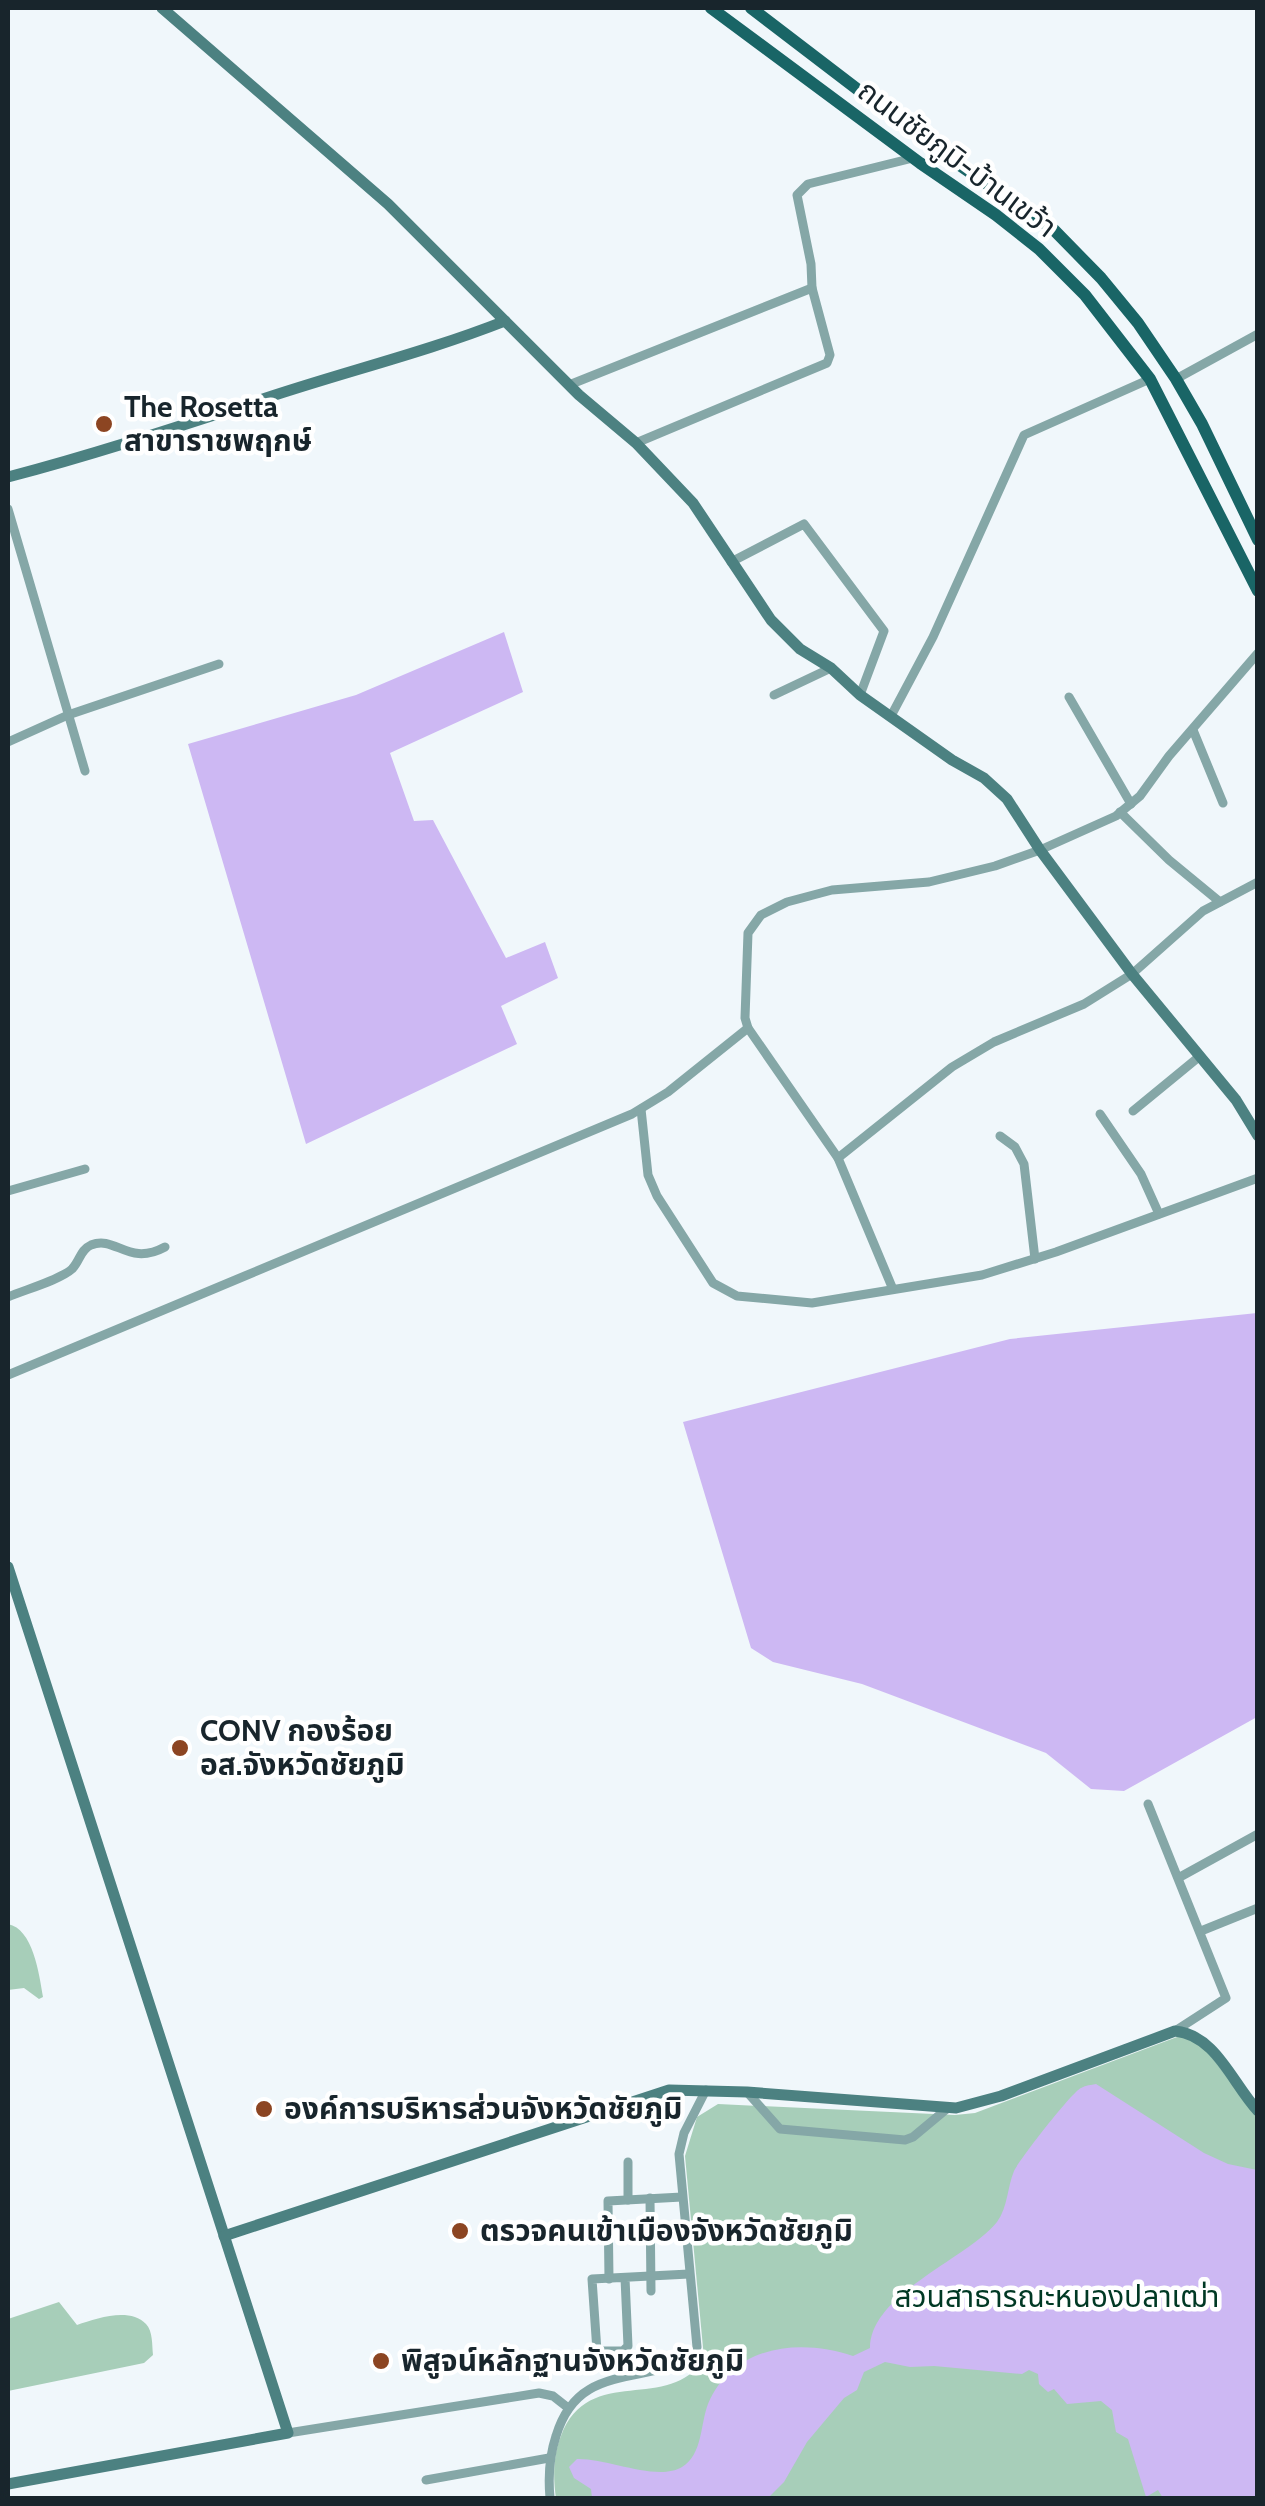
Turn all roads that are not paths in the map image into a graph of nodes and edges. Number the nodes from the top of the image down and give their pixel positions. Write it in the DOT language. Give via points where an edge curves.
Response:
graph roads {
  1 [pos="162,8"];
  2 [pos="710,8"];
  3 [pos="751,8"];
  4 [pos="913,158"];
  5 [pos="812,288"];
  6 [pos="505,321"];
  7 [pos="1258,334"];
  8 [pos="1150,379"];
  9 [pos="1176,380"];
  10 [pos="569,385"];
  11 [pos="636,443"];
  12 [pos="8,477"];
  13 [pos="8,509"];
  14 [pos="1258,540"];
  15 [pos="730,562"];
  16 [pos="1258,590"];
  17 [pos="1258,654"];
  18 [pos="219,664"];
  19 [pos="831,668"];
  20 [pos="860,695"];
  21 [pos="774,696"];
  22 [pos="1069,697"];
  23 [pos="68,715"];
  24 [pos="891,716"];
  25 [pos="1194,730"];
  26 [pos="8,742"];
  27 [pos="84,771"];
  28 [pos="1223,803"];
  29 [pos="1130,804"];
  30 [pos="1120,812"];
  31 [pos="1040,850"];
  32 [pos="1258,882"];
  33 [pos="1220,902"];
  34 [pos="1132,974"];
  35 [pos="748,1028"];
  36 [pos="1200,1056"];
  37 [pos="641,1109"];
  38 [pos="1134,1111"];
  39 [pos="1100,1114"];
  40 [pos="1000,1136"];
  41 [pos="1258,1136"];
  42 [pos="838,1158"];
  43 [pos="85,1169"];
  44 [pos="1258,1178"];
  45 [pos="8,1191"];
  46 [pos="1159,1214"];
  47 [pos="165,1247"];
  48 [pos="1035,1259"];
  49 [pos="892,1287"];
  50 [pos="8,1297"];
  51 [pos="8,1375"];
  52 [pos="8,1566"];
  53 [pos="1148,1804"];
  54 [pos="1258,1834"];
  55 [pos="1180,1877"];
  56 [pos="1258,1908"];
  57 [pos="1200,1930"];
  58 [pos="1174,2031"];
  59 [pos="706,2090"];
  60 [pos="747,2092"];
  61 [pos="948,2107"];
  62 [pos="1258,2111"];
  63 [pos="628,2162"];
  64 [pos="682,2197"];
  65 [pos="650,2198"];
  66 [pos="628,2200"];
  67 [pos="224,2236"];
  68 [pos="689,2274"];
  69 [pos="651,2276"];
  70 [pos="624,2278"];
  71 [pos="609,2279"];
  72 [pos="651,2291"];
  73 [pos="567,2407"];
  74 [pos="288,2433"];
  75 [pos="549,2458"];
  76 [pos="426,2480"];
  77 [pos="8,2484"];
  78 [pos="550,2498"];
  1 -- 6 [label="street" via="388,204"];
  2 -- 4 [label="main road, ถนนชัยภูมิ-บ้านเขว้า"];
  3 -- 9 [label="main road, ถนนชัยภูมิ-บ้านเขว้า" via="928,144 1054,230 1126,308"];
  4 -- 5 [label="street" via="802,186 797,201"];
  4 -- 8 [label="main road, ถนนชัยภูมิ-บ้านเขว้า" via="1039,250"];
  5 -- 10 [label="street"];
  5 -- 11 [label="street" via="827,363"];
  6 -- 10 [label="street"];
  6 -- 12 [label="street" via="200,422"];
  7 -- 9 [label="street"];
  8 -- 16 [label="main road, ถนนชัยภูมิ-บ้านเขว้า"];
  8 -- 24 [label="street" via="1024,435"];
  9 -- 14 [label="main road, ถนนชัยภูมิ-บ้านเขว้า"];
  10 -- 11 [label="street"];
  11 -- 15 [label="street" via="693,503"];
  13 -- 23 [label="street"];
  15 -- 19 [label="street" via="771,620"];
  15 -- 20 [label="street" via="804,524 884,631"];
  17 -- 25 [label="street"];
  18 -- 23 [label="street"];
  19 -- 20 [label="street"];
  19 -- 21 [label="street"];
  20 -- 24 [label="street"];
  22 -- 29 [label="street"];
  23 -- 26 [label="street"];
  23 -- 27 [label="street"];
  24 -- 31 [label="street" via="984,778 1007,799"];
  25 -- 28 [label="street"];
  25 -- 29 [label="street"];
  29 -- 30 [label="street"];
  30 -- 31 [label="street"];
  30 -- 33 [label="street"];
  31 -- 34 [label="street"];
  31 -- 35 [label="street" via="929,882 832,890 761,915 748,933"];
  32 -- 33 [label="street"];
  33 -- 34 [label="street"];
  34 -- 36 [label="street"];
  34 -- 42 [label="street" via="952,1068"];
  35 -- 37 [label="street"];
  35 -- 42 [label="street"];
  36 -- 38 [label="street"];
  36 -- 41 [label="street"];
  37 -- 49 [label="street" via="648,1175 713,1283 737,1296 812,1303"];
  37 -- 51 [label="street"];
  39 -- 46 [label="street"];
  40 -- 48 [label="street" via="1024,1164"];
  42 -- 49 [label="street"];
  43 -- 45 [label="street"];
  44 -- 46 [label="street"];
  46 -- 48 [label="street"];
  47 -- 50 [label="street" via="149,1256 91,1245 70,1270"];
  48 -- 49 [label="street" via="982,1275"];
  52 -- 67 [label="street"];
  53 -- 55 [label="street"];
  54 -- 55 [label="street"];
  55 -- 57 [label="street"];
  56 -- 57 [label="street"];
  57 -- 58 [label="street" via="1226,1998"];
  58 -- 61 [label="street" via="978,2104"];
  58 -- 62 [label="street" via="1206,2042"];
  59 -- 60 [label="street"];
  59 -- 64 [label="street" via="679,2154"];
  59 -- 67 [label="street" via="648,2095"];
  60 -- 61 [label="street"];
  60 -- 61 [label="street" via="780,2129 905,2140"];
  63 -- 66 [label="street"];
  64 -- 65 [label="street"];
  64 -- 68 [label="street"];
  65 -- 66 [label="street"];
  65 -- 69 [label="street"];
  66 -- 71 [label="street" via="608,2201"];
  67 -- 74 [label="street"];
  68 -- 69 [label="street"];
  68 -- 73 [label="street" via="698,2337 692,2358 582,2392"];
  69 -- 70 [label="street"];
  69 -- 72 [label="street"];
  70 -- 71 [label="street"];
  70 -- 71 [label="street" via="628,2346 600,2352 592,2280"];
  73 -- 74 [label="street" via="540,2393"];
  73 -- 75 [label="street"];
  74 -- 77 [label="street"];
  75 -- 76 [label="street"];
  75 -- 78 [label="street"];
}
